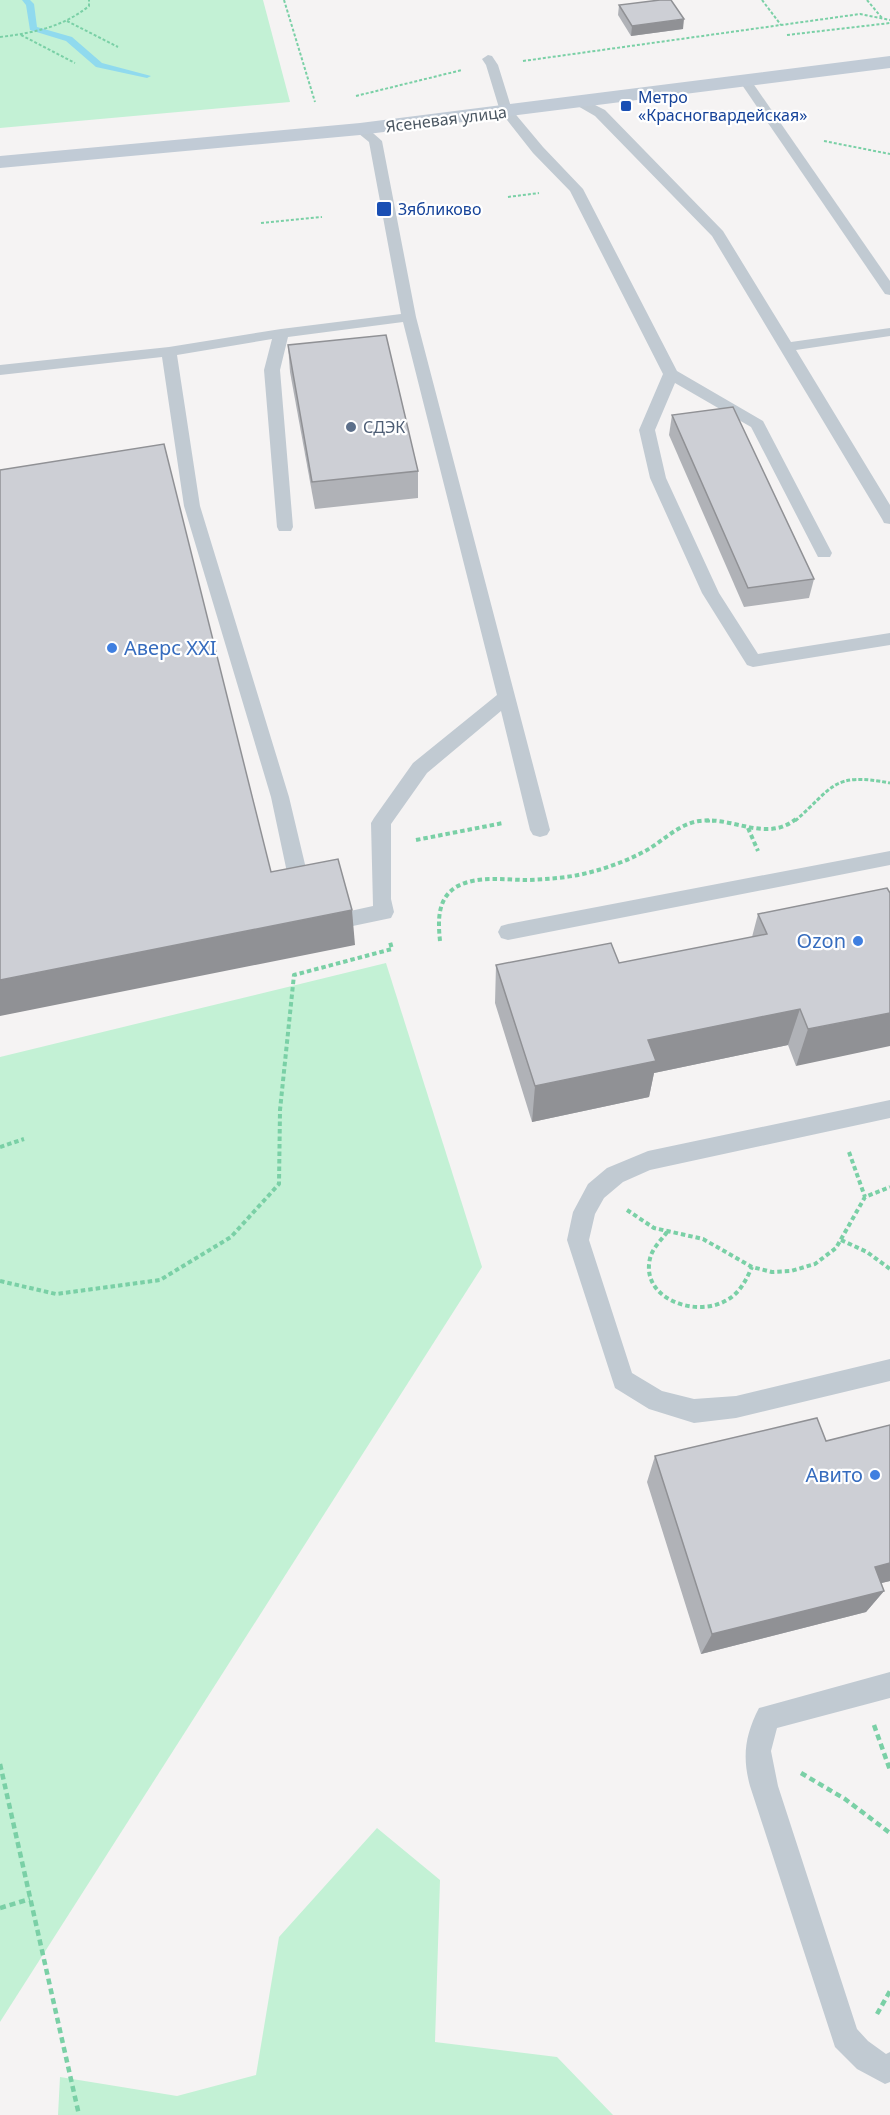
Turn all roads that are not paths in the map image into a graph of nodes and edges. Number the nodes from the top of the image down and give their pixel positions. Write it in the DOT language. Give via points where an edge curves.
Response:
graph roads {
  1 [pos="490,62"];
  2 [pos="890,62"];
  3 [pos="746,82"];
  4 [pos="581,102"];
  5 [pos="506,111"];
  6 [pos="360,129"];
  7 [pos="0,162"];
  8 [pos="890,291"];
  9 [pos="409,317"];
  10 [pos="890,332"];
  11 [pos="281,333"];
  12 [pos="786,347"];
  13 [pos="169,352"];
  14 [pos="0,370"];
  15 [pos="671,374"];
  16 [pos="890,519"];
  17 [pos="285,527"];
  18 [pos="824,553"];
  19 [pos="890,639"];
  20 [pos="506,697"];
  21 [pos="538,823"];
  22 [pos="890,858"];
  23 [pos="298,877"];
  24 [pos="348,919"];
  25 [pos="508,932"];
  26 [pos="890,1109"];
  27 [pos="890,1370"];
  28 [pos="890,1685"];
  29 [pos="890,2067"];
  1 -- 5 [label="lane"];
  2 -- 3 [label="main road, Ясеневая улица"];
  3 -- 4 [label="main road, Ясеневая улица"];
  3 -- 8 [label="lane"];
  4 -- 5 [label="main road, Ясеневая улица"];
  4 -- 12 [label="lane" via="600,113 718,234"];
  5 -- 6 [label="main road, Ясеневая улица"];
  5 -- 15 [label="lane" via="576,189"];
  6 -- 7 [label="main road, Ясеневая улица"];
  6 -- 9 [label="lane" via="375,141"];
  9 -- 11 [label="lane"];
  9 -- 20 [label="lane"];
  10 -- 12 [label="lane"];
  11 -- 13 [label="lane"];
  11 -- 17 [label="lane" via="272,370"];
  12 -- 16 [label="lane"];
  13 -- 14 [label="lane"];
  13 -- 23 [label="lane" via="192,506 280,798"];
  15 -- 18 [label="lane" via="757,424"];
  15 -- 19 [label="lane" via="647,430 658,478 711,593 753,661"];
  20 -- 21 [label="lane"];
  20 -- 24 [label="lane" via="420,768 381,823 384,912"];
  22 -- 25 [label="lane"];
  26 -- 27 [label="lane" via="648,1161 615,1174 596,1191 584,1212 578,1240 623,1380 657,1401 694,1411 736,1407"];
  28 -- 29 [label="lane" via="768,1718 757,1749 758,1767 845,2037 869,2061 885,2069"];
}
